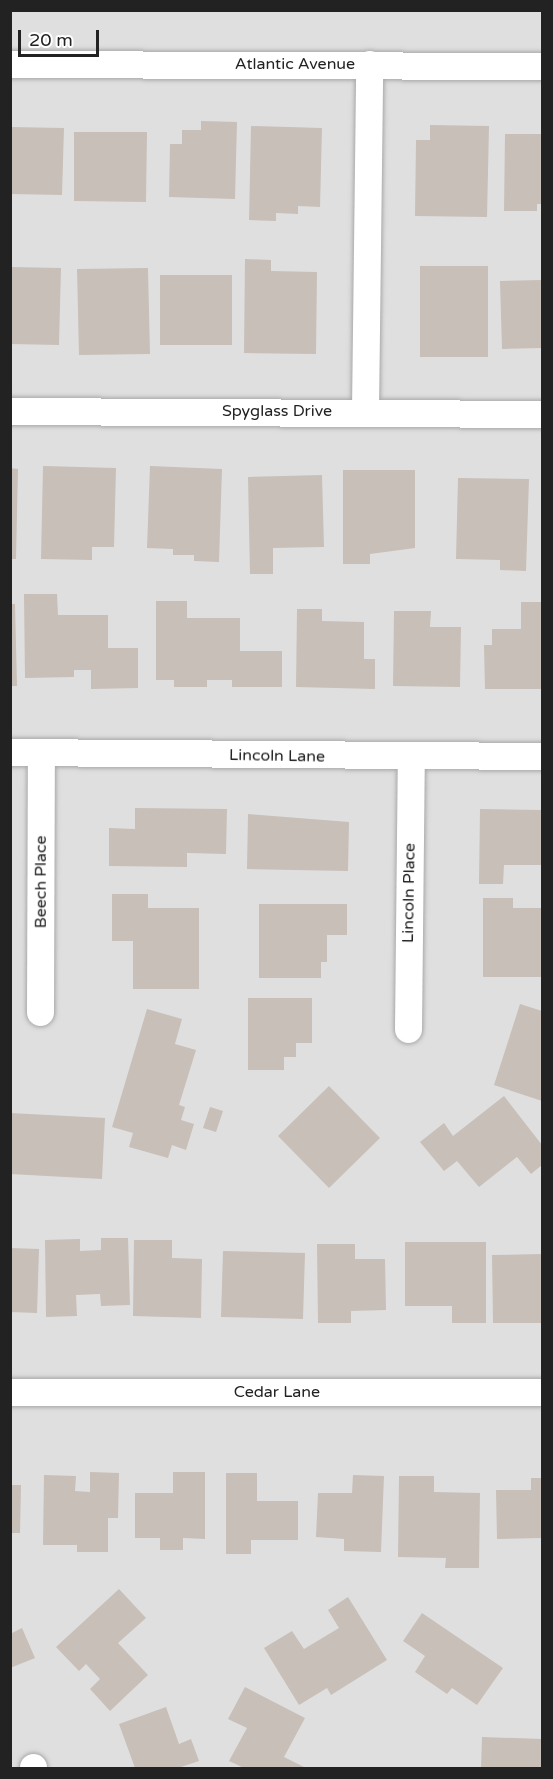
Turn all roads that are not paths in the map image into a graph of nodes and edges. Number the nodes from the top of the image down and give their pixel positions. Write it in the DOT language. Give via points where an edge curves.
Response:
graph roads {
  1 [pos="10,64"];
  2 [pos="369,64"];
  3 [pos="543,66"];
  4 [pos="10,411"];
  5 [pos="365,411"];
  6 [pos="543,414"];
  7 [pos="10,752"];
  8 [pos="41,752"];
  9 [pos="543,756"];
  10 [pos="411,758"];
  11 [pos="40,1012"];
  12 [pos="408,1029"];
  13 [pos="10,1392"];
  14 [pos="543,1392"];
  1 -- 2 [label="street, Atlantic Avenue"];
  2 -- 3 [label="street, Atlantic Avenue"];
  2 -- 5 [label="street"];
  4 -- 5 [label="street, Spyglass Drive"];
  5 -- 6 [label="street, Spyglass Drive"];
  7 -- 8 [label="street, Lincoln Lane"];
  8 -- 10 [label="street, Lincoln Lane"];
  8 -- 11 [label="street, Beech Place"];
  9 -- 10 [label="street, Lincoln Lane"];
  10 -- 12 [label="street, Lincoln Place"];
  13 -- 14 [label="street, Cedar Lane"];
}
